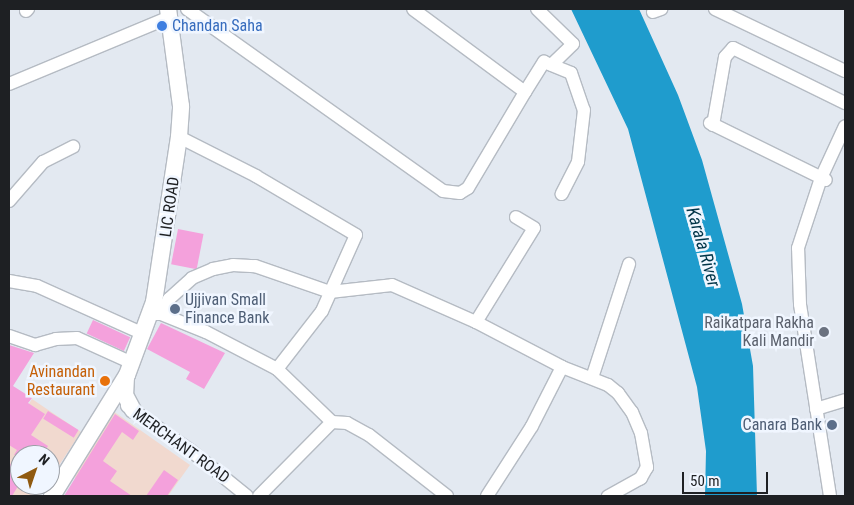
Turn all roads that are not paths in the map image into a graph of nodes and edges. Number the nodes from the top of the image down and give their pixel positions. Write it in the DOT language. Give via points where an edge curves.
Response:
graph roads {
  1 [pos="187,9"];
  2 [pos="537,9"];
  3 [pos="715,9"];
  4 [pos="415,10"];
  5 [pos="169,13"];
  6 [pos="551,65"];
  7 [pos="845,71"];
  8 [pos="9,84"];
  9 [pos="525,92"];
  10 [pos="845,103"];
  11 [pos="845,126"];
  12 [pos="179,137"];
  13 [pos="845,138"];
  14 [pos="73,147"];
  15 [pos="824,179"];
  16 [pos="562,194"];
  17 [pos="9,201"];
  18 [pos="516,217"];
  19 [pos="629,264"];
  20 [pos="9,281"];
  21 [pos="330,292"];
  22 [pos="156,314"];
  23 [pos="476,322"];
  24 [pos="144,334"];
  25 [pos="9,336"];
  26 [pos="562,367"];
  27 [pos="130,369"];
  28 [pos="277,369"];
  29 [pos="592,378"];
  30 [pos="114,397"];
  31 [pos="845,400"];
  32 [pos="819,408"];
  33 [pos="133,410"];
  34 [pos="332,422"];
  35 [pos="826,447"];
  36 [pos="52,496"];
  37 [pos="247,496"];
  38 [pos="259,496"];
  39 [pos="446,496"];
  40 [pos="486,496"];
  41 [pos="608,496"];
  42 [pos="830,496"];
  43 [pos="838,496"];
  1 -- 9 [label="street" via="447,194 460,194 468,188"];
  2 -- 6 [label="street" via="573,44"];
  3 -- 7 [label="street"];
  4 -- 9 [label="street"];
  5 -- 8 [label="street"];
  5 -- 12 [label="main road, LIC ROAD" via="180,106"];
  6 -- 9 [label="street" via="544,62"];
  6 -- 16 [label="street" via="571,73 584,110 578,162"];
  10 -- 15 [label="street" via="733,48 725,57 712,124"];
  11 -- 15 [label="street"];
  12 -- 21 [label="street" via="256,176 356,236"];
  12 -- 22 [label="main road, LIC ROAD"];
  13 -- 15 [label="street"];
  14 -- 17 [label="street" via="43,162"];
  15 -- 32 [label="street" via="799,240 797,272"];
  18 -- 23 [label="street" via="534,228"];
  19 -- 29 [label="street"];
  20 -- 24 [label="street" via="37,286"];
  21 -- 22 [label="street" via="255,266 233,265 192,278"];
  21 -- 23 [label="street" via="392,285"];
  21 -- 28 [label="street" via="322,311"];
  22 -- 24 [label="main road, LIC ROAD"];
  22 -- 28 [label="street" via="206,332"];
  23 -- 26 [label="street"];
  24 -- 27 [label="main road, LIC ROAD"];
  25 -- 27 [label="street" via="35,345 77,338"];
  26 -- 29 [label="street"];
  26 -- 40 [label="street" via="532,426"];
  27 -- 30 [label="main road, LIC ROAD"];
  27 -- 33 [label="main road" via="125,394"];
  28 -- 34 [label="street"];
  29 -- 41 [label="street" via="608,385 626,401 641,433 647,459 646,472 641,478"];
  30 -- 33 [label="street, MERCHANT ROAD"];
  30 -- 36 [label="main road, LIC ROAD"];
  31 -- 32 [label="street"];
  32 -- 35 [label="street"];
  33 -- 37 [label="street, MERCHANT ROAD"];
  34 -- 38 [label="street"];
  34 -- 39 [label="street" via="347,423 369,436"];
  35 -- 42 [label="street"];
  35 -- 43 [label="street"];
}
